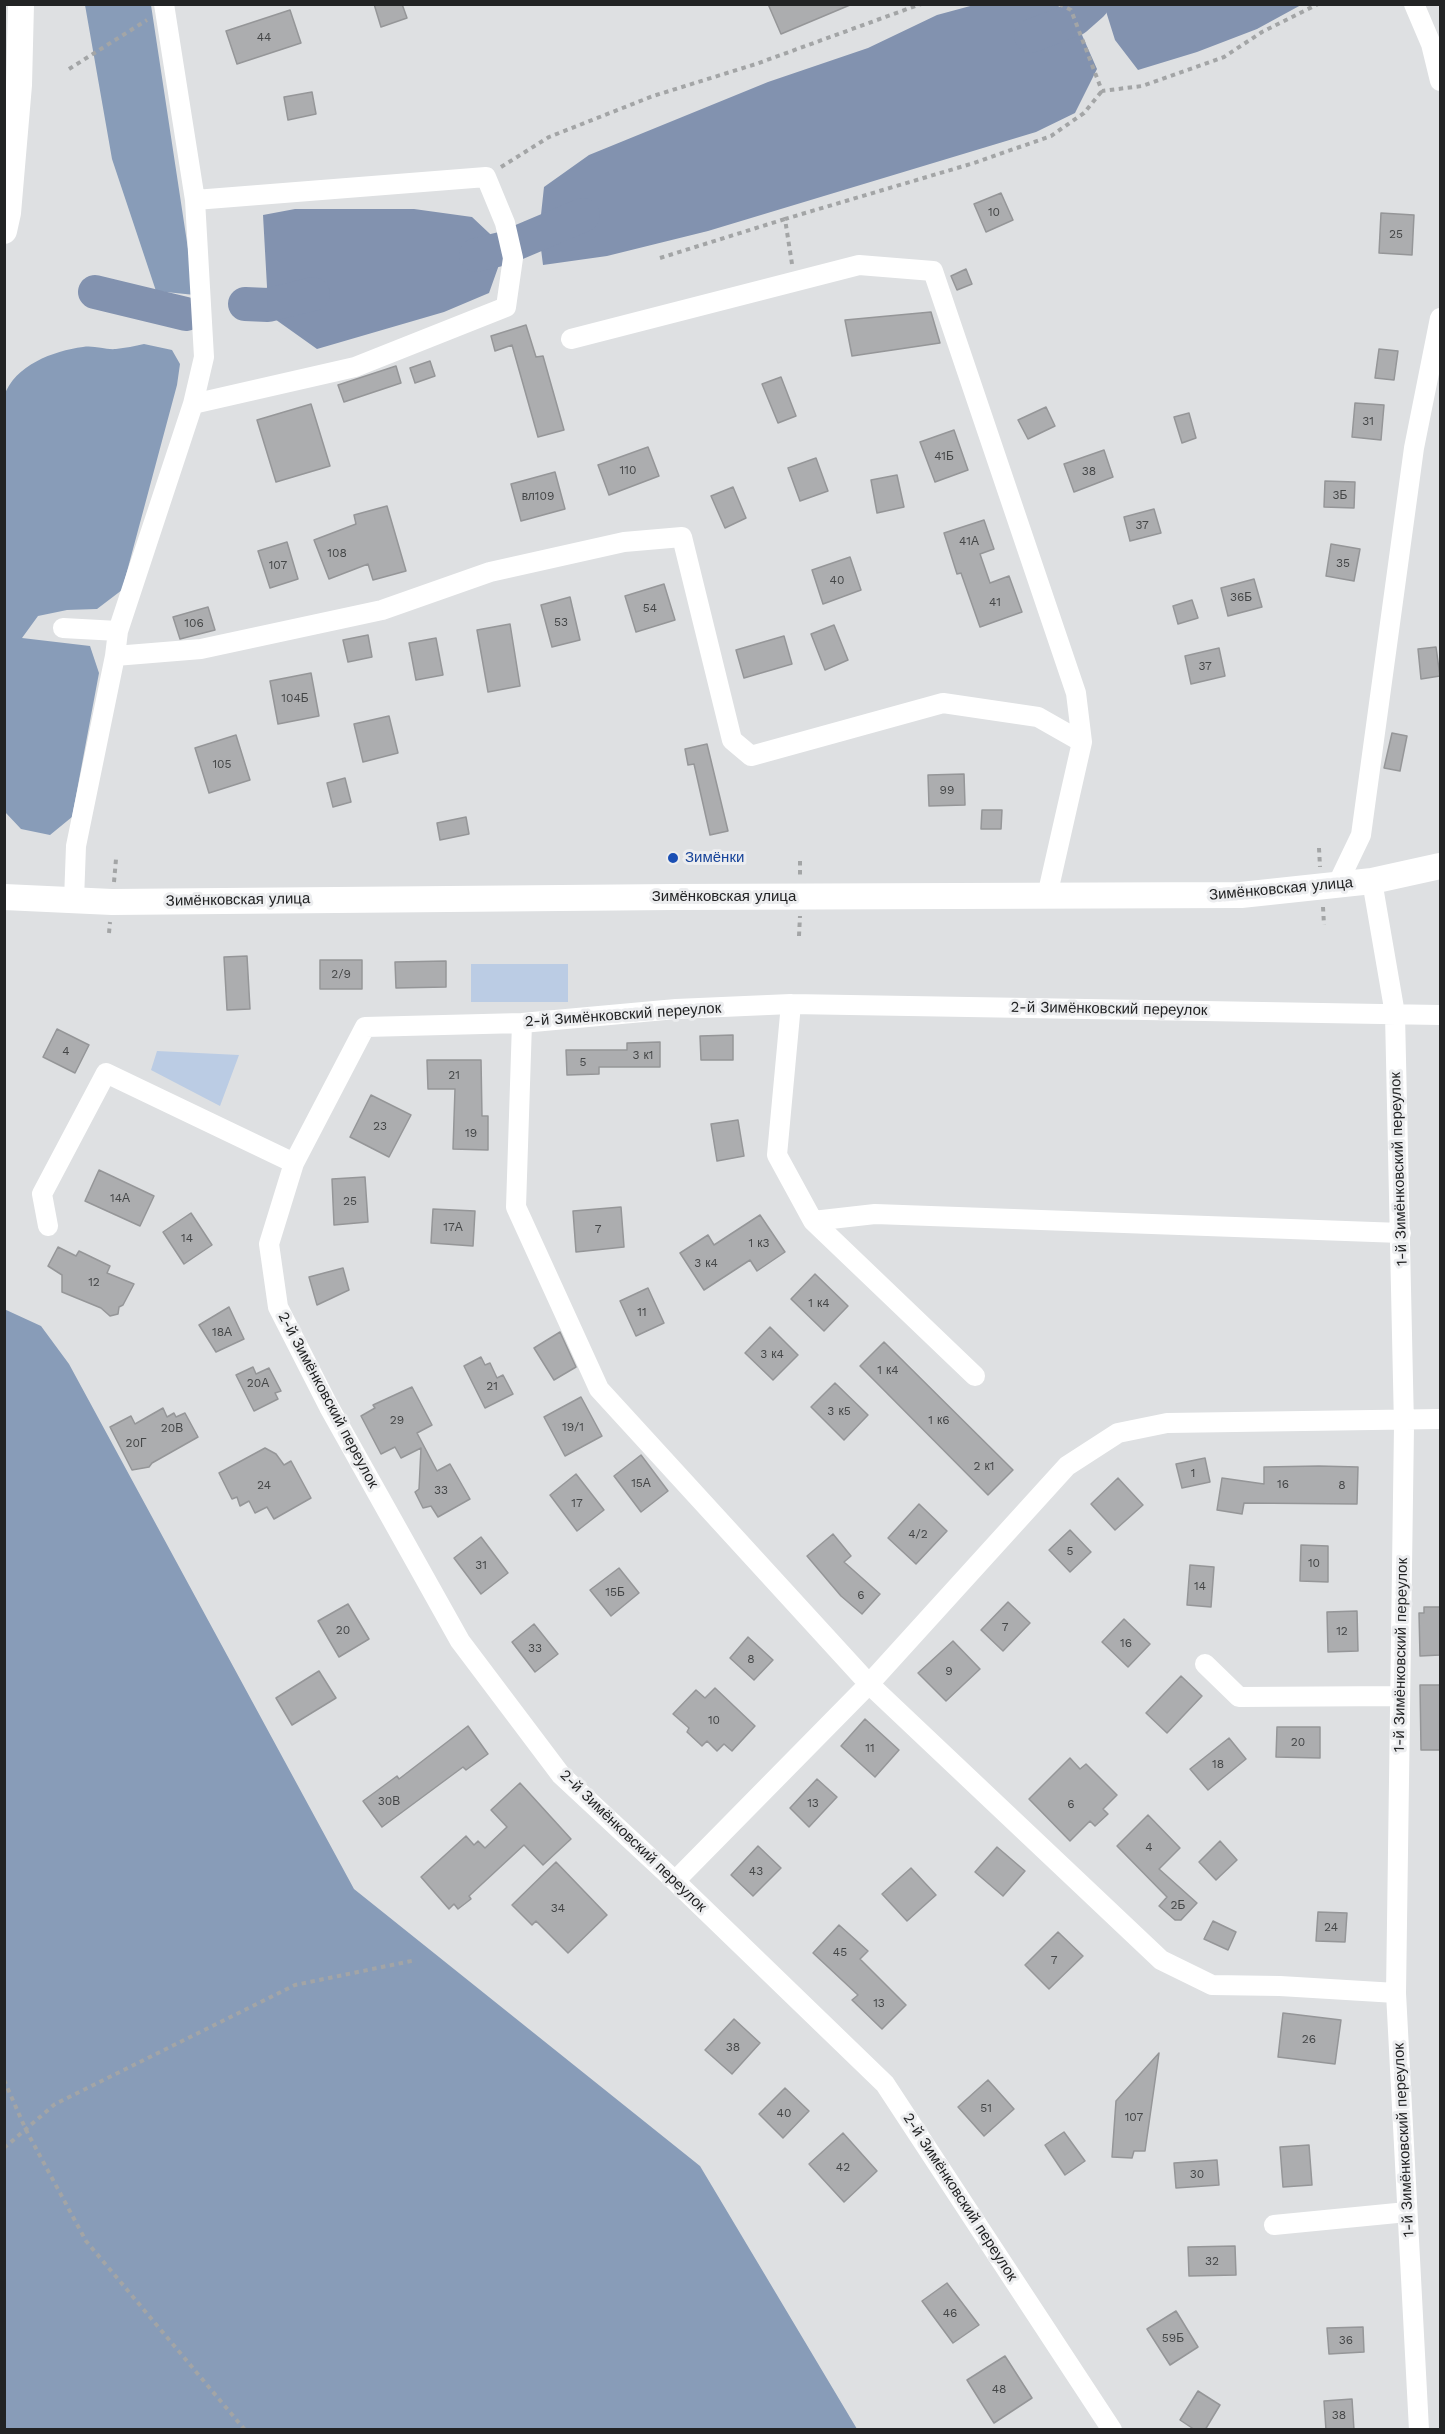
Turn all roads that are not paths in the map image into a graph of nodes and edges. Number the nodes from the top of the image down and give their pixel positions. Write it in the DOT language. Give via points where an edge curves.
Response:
graph roads {
  1 [pos="21,4"];
  2 [pos="1414,4"];
  3 [pos="166,6"];
  4 [pos="1440,81"];
  5 [pos="195,200"];
  6 [pos="4,231"];
  7 [pos="1440,318"];
  8 [pos="571,339"];
  9 [pos="193,404"];
  10 [pos="63,628"];
  11 [pos="118,632"];
  12 [pos="115,656"];
  13 [pos="1082,742"];
  14 [pos="1440,866"];
  15 [pos="1372,881"];
  16 [pos="1337,885"];
  17 [pos="1047,896"];
  18 [pos="4,897"];
  19 [pos="74,900"];
  20 [pos="791,1004"];
  21 [pos="1395,1014"];
  22 [pos="1440,1015"];
  23 [pos="522,1023"];
  24 [pos="294,1163"];
  25 [pos="813,1221"];
  26 [pos="48,1226"];
  27 [pos="1401,1233"];
  28 [pos="975,1376"];
  29 [pos="1404,1419"];
  30 [pos="1440,1419"];
  31 [pos="1205,1664"];
  32 [pos="869,1684"];
  33 [pos="1400,1696"];
  34 [pos="675,1881"];
  35 [pos="1396,1993"];
  36 [pos="1407,2212"];
  37 [pos="1274,2225"];
  38 [pos="1112,2430"];
  39 [pos="1419,2430"];
  1 -- 6 [label="main road" via="19,85"];
  2 -- 4 [label="street" via="1431,44"];
  3 -- 5 [label="street"];
  5 -- 9 [label="street" via="204,357"];
  5 -- 9 [label="street" via="486,177 505,224 513,258 506,307 355,367"];
  7 -- 16 [label="street" via="1414,448 1361,835"];
  8 -- 13 [label="street" via="859,266 933,271 1076,693"];
  9 -- 11 [label="street"];
  10 -- 11 [label="street"];
  11 -- 12 [label="street"];
  12 -- 13 [label="street" via="201,649 382,610 490,572 624,542 682,537 732,740 751,756 944,703 1038,717"];
  12 -- 19 [label="street" via="76,846"];
  13 -- 17 [label="street"];
  14 -- 15 [label="main road, Зимёнковская улица"];
  15 -- 16 [label="main road, Зимёнковская улица"];
  15 -- 21 [label="street, 1-й Зимёнковский переулок"];
  16 -- 17 [label="main road, Зимёнковская улица" via="1241,895"];
  17 -- 19 [label="main road, Зимёнковская улица"];
  18 -- 19 [label="main road, Зимёнковская улица"];
  20 -- 21 [label="street, 2-й Зимёнковский переулок"];
  20 -- 23 [label="street, 2-й Зимёнковский переулок" via="676,1009"];
  20 -- 25 [label="street" via="777,1155"];
  21 -- 22 [label="street, 2-й Зимёнковский переулок"];
  21 -- 27 [label="street, 1-й Зимёнковский переулок"];
  23 -- 24 [label="street, 2-й Зимёнковский переулок" via="365,1027"];
  23 -- 32 [label="street" via="516,1207 599,1389"];
  24 -- 26 [label="street" via="106,1073 42,1194"];
  24 -- 34 [label="street, 2-й Зимёнковский переулок" via="269,1244 278,1307 329,1407 460,1641 561,1775"];
  25 -- 27 [label="street" via="875,1214"];
  25 -- 28 [label="street"];
  27 -- 29 [label="street, 1-й Зимёнковский переулок"];
  29 -- 30 [label="street"];
  29 -- 32 [label="street" via="1167,1423 1118,1434 1067,1466"];
  29 -- 33 [label="street, 1-й Зимёнковский переулок"];
  31 -- 33 [label="street" via="1239,1697"];
  32 -- 34 [label="street"];
  32 -- 35 [label="street" via="1161,1960 1212,1985"];
  33 -- 35 [label="street, 1-й Зимёнковский переулок"];
  34 -- 38 [label="street, 2-й Зимёнковский переулок" via="885,2084"];
  35 -- 36 [label="street, 1-й Зимёнковский переулок"];
  36 -- 37 [label="street"];
  36 -- 39 [label="street, 1-й Зимёнковский переулок"];
}
